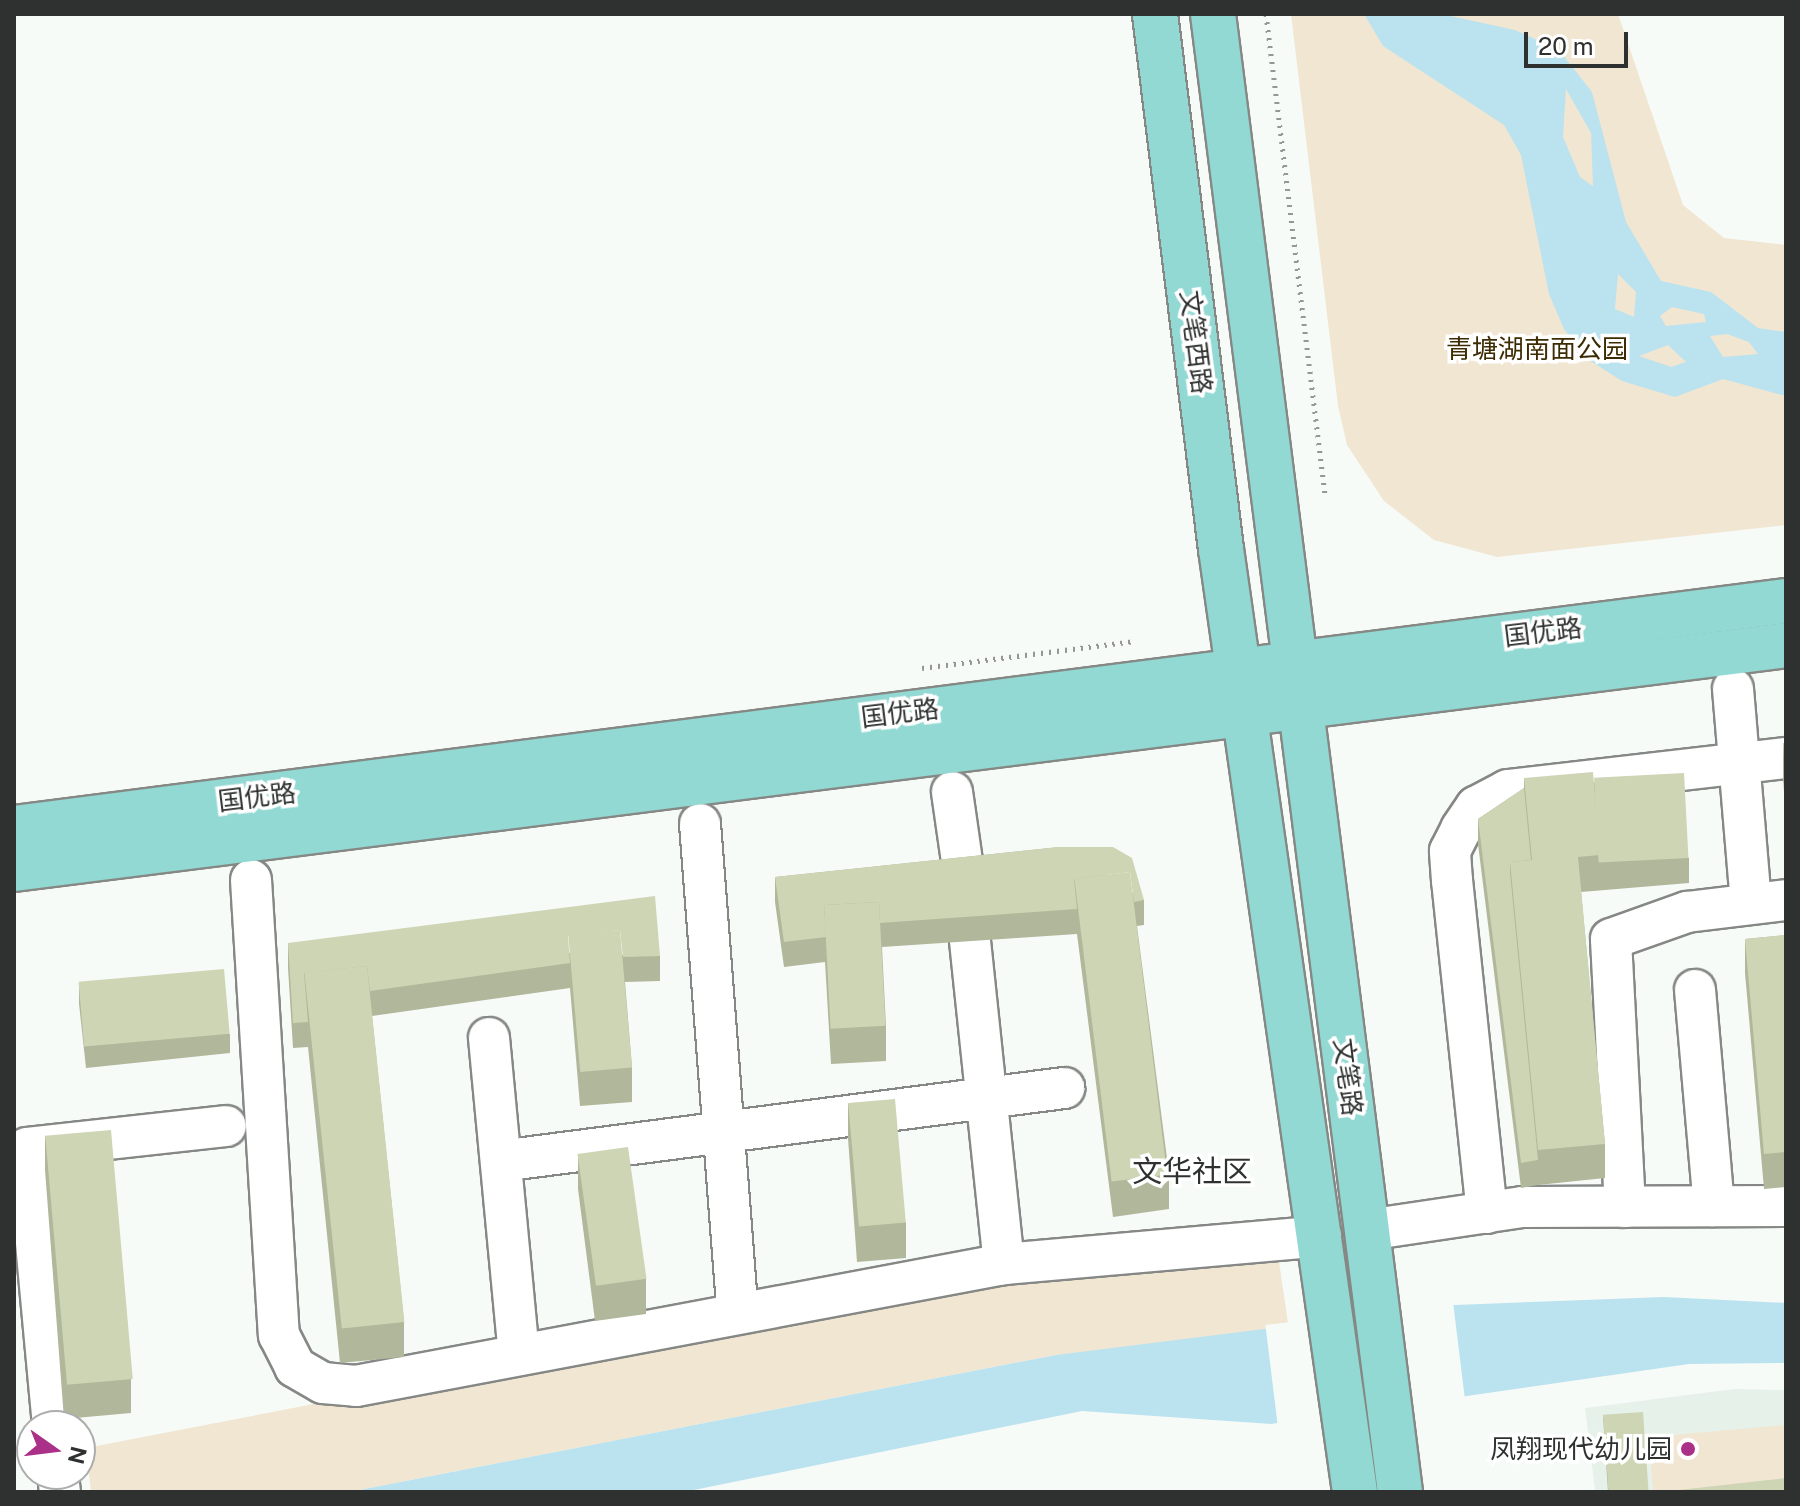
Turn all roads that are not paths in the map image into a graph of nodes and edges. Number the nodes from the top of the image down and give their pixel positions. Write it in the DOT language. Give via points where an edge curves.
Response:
graph roads {
  1 [pos="1155,14"];
  2 [pos="1213,14"];
  3 [pos="1786,601"];
  4 [pos="1786,645"];
  5 [pos="1294,663"];
  6 [pos="1242,669"];
  7 [pos="1733,689"];
  8 [pos="1300,707"];
  9 [pos="1249,713"];
  10 [pos="1786,758"];
  11 [pos="1739,765"];
  12 [pos="952,792"];
  13 [pos="700,824"];
  14 [pos="14,828"];
  15 [pos="14,869"];
  16 [pos="251,880"];
  17 [pos="965,882"];
  18 [pos="1768,901"];
  19 [pos="970,941"];
  20 [pos="1695,990"];
  21 [pos="489,1038"];
  22 [pos="1064,1088"];
  23 [pos="987,1095"];
  24 [pos="226,1126"];
  25 [pos="723,1128"];
  26 [pos="501,1161"];
  27 [pos="1714,1206"];
  28 [pos="1786,1206"];
  29 [pos="1625,1207"];
  30 [pos="1487,1213"];
  31 [pos="1367,1230"];
  32 [pos="1321,1236"];
  33 [pos="1004,1264"];
  34 [pos="738,1314"];
  35 [pos="519,1355"];
  36 [pos="52,1410"];
  37 [pos="1355,1492"];
  38 [pos="1400,1492"];
  1 -- 6 [label="main road, 文笔西路"];
  2 -- 5 [label="main road"];
  3 -- 5 [label="main road, 国优路"];
  4 -- 8 [label="main road, 国优路"];
  5 -- 6 [label="main road, 国优路"];
  5 -- 8 [label="main road, 文笔路"];
  6 -- 9 [label="main road, 文笔路"];
  6 -- 14 [label="main road, 国优路"];
  7 -- 11 [label="street"];
  8 -- 9 [label="main road, 国优路"];
  8 -- 31 [label="main road, 文笔路"];
  9 -- 15 [label="main road, 国优路"];
  9 -- 32 [label="main road, 文笔路"];
  10 -- 11 [label="street"];
  11 -- 18 [label="street"];
  11 -- 30 [label="street" via="1508,790 1476,807 1461,829 1450,851 1452,881"];
  12 -- 17 [label="street"];
  13 -- 25 [label="street"];
  16 -- 35 [label="street" via="279,1335 295,1367 323,1383 356,1386"];
  18 -- 29 [label="street" via="1687,912 1611,939"];
  19 -- 23 [label="street"];
  20 -- 27 [label="street"];
  21 -- 26 [label="street"];
  22 -- 23 [label="street"];
  23 -- 25 [label="street"];
  23 -- 33 [label="street"];
  24 -- 36 [label="street" via="27,1148"];
  25 -- 26 [label="street"];
  25 -- 34 [label="street"];
  26 -- 35 [label="street"];
  27 -- 28 [label="street"];
  27 -- 29 [label="street"];
  29 -- 30 [label="street"];
  30 -- 31 [label="street"];
  31 -- 38 [label="main road, 文笔路"];
  32 -- 33 [label="street"];
  32 -- 37 [label="main road, 文笔路" via="1333,1318 1322,1374 1347,1426"];
  33 -- 34 [label="street"];
  34 -- 35 [label="street"];
}
